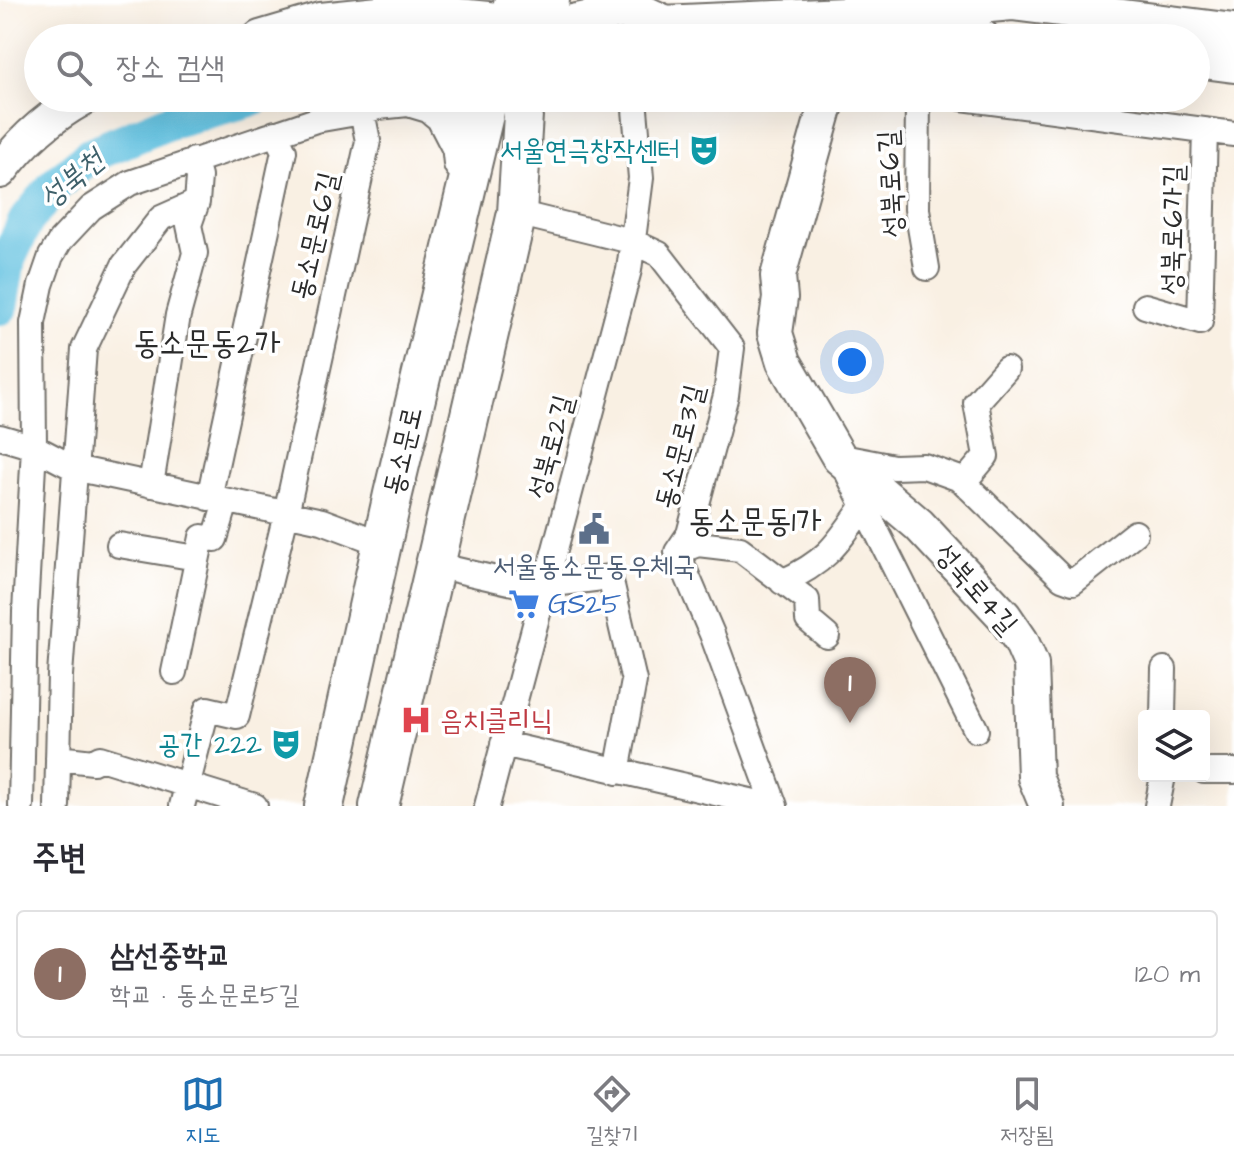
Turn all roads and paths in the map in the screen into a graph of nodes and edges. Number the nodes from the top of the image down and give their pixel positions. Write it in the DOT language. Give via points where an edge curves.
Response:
graph roads {
  1 [pos="612,0"];
  2 [pos="1012,2"];
  3 [pos="778,8"];
  4 [pos="387,13"];
  5 [pos="914,20"];
  6 [pos="536,23"];
  7 [pos="661,23"];
  8 [pos="307,24"];
  9 [pos="407,24"];
  10 [pos="1180,24"];
  11 [pos="1210,28"];
  12 [pos="1234,31"];
  13 [pos="1210,62"];
  14 [pos="1234,65"];
  15 [pos="63,112"];
  16 [pos="362,112"];
  17 [pos="430,112"];
  18 [pos="457,112"];
  19 [pos="484,112"];
  20 [pos="523,112"];
  21 [pos="635,112"];
  22 [pos="824,112"];
  23 [pos="918,112"];
  24 [pos="1068,112"];
  25 [pos="1205,130"];
  26 [pos="275,133"];
  27 [pos="1234,134"];
  28 [pos="194,160"];
  29 [pos="0,171"];
  30 [pos="465,188"];
  31 [pos="197,202"];
  32 [pos="517,213"];
  33 [pos="631,241"];
  34 [pos="927,268"];
  35 [pos="1145,306"];
  36 [pos="1006,369"];
  37 [pos="19,442"];
  38 [pos="839,457"];
  39 [pos="74,468"];
  40 [pos="964,482"];
  41 [pos="151,485"];
  42 [pos="218,500"];
  43 [pos="863,507"];
  44 [pos="286,514"];
  45 [pos="1135,533"];
  46 [pos="383,544"];
  47 [pos="119,545"];
  48 [pos="677,552"];
  49 [pos="197,558"];
  50 [pos="435,565"];
  51 [pos="782,582"];
  52 [pos="546,585"];
  53 [pos="827,636"];
  54 [pos="1164,669"];
  55 [pos="174,672"];
  56 [pos="1163,710"];
  57 [pos="976,730"];
  58 [pos="503,744"];
  59 [pos="58,758"];
  60 [pos="1210,771"];
  61 [pos="1234,771"];
  62 [pos="617,772"];
  63 [pos="1162,782"];
  64 [pos="185,795"];
  65 [pos="21,806"];
  66 [pos="57,806"];
  67 [pos="255,806"];
  68 [pos="324,806"];
  69 [pos="379,806"];
  70 [pos="487,806"];
  71 [pos="774,806"];
  72 [pos="1047,806"];
  73 [pos="1157,806"];
  1 -- 7 [label="main road"];
  2 -- 5 [label="street"];
  2 -- 10 [label="street"];
  3 -- 5 [label="street"];
  3 -- 7 [label="street"];
  4 -- 6 [label="street"];
  4 -- 8 [label="street"];
  4 -- 9 [label="main road"];
  6 -- 7 [label="street" via="622,11"];
  11 -- 12 [label="street"];
  13 -- 14 [label="street"];
  15 -- 29 [label="street"];
  16 -- 26 [label="street"];
  16 -- 44 [label="street, 동소문로6길" via="368,141"];
  17 -- 30 [label="street" via="455,150"];
  18 -- 30 [label="main road"];
  19 -- 30 [label="main road, 동소문로"];
  20 -- 32 [label="main road, 동소문로"];
  21 -- 33 [label="street, 성북로2길" via="641,178"];
  22 -- 38 [label="street, 성북로4길" via="778,276 775,333 784,362"];
  23 -- 34 [label="street, 성북로6길" via="917,209"];
  24 -- 25 [label="street"];
  25 -- 27 [label="street"];
  25 -- 35 [label="street, 성북로6가길" via="1200,322"];
  26 -- 28 [label="street"];
  26 -- 42 [label="street, 동소문로6길" via="284,151"];
  28 -- 31 [label="street"];
  28 -- 37 [label="street" via="110,195 71,227 51,256 33,323"];
  30 -- 46 [label="main road, 동소문로"];
  31 -- 39 [label="street" via="161,218 124,265 84,349"];
  31 -- 41 [label="street" via="189,225 195,253 178,315"];
  32 -- 33 [label="street, 동소문로3길"];
  32 -- 50 [label="main road, 동소문로"];
  33 -- 48 [label="street, 동소문로3길" via="659,254 732,348 726,395 689,534"];
  33 -- 52 [label="street, 성북로2길" via="629,270"];
  36 -- 40 [label="street" via="976,403 986,456"];
  37 -- 39 [label="street"];
  37 -- 65 [label="street" via="25,612"];
  38 -- 40 [label="street" via="894,467 924,466"];
  38 -- 43 [label="street"];
  38 -- 72 [label="street, 성북로4길" via="919,525 1021,641 1031,664 1035,777"];
  39 -- 41 [label="street"];
  39 -- 59 [label="street"];
  40 -- 45 [label="street" via="1062,578 1073,582"];
  41 -- 42 [label="street"];
  42 -- 44 [label="street"];
  42 -- 49 [label="street, 동소문로6길" via="215,539 202,537"];
  43 -- 51 [label="street" via="828,555"];
  43 -- 57 [label="street"];
  44 -- 46 [label="street"];
  44 -- 64 [label="street, 동소문로6길" via="237,716 207,709"];
  46 -- 68 [label="main road, 동소문로"];
  47 -- 49 [label="street"];
  48 -- 51 [label="street" via="698,544 740,549"];
  48 -- 71 [label="street, 동소문로3길"];
  49 -- 55 [label="street, 동소문로6길"];
  50 -- 52 [label="street"];
  50 -- 69 [label="main road, 동소문로"];
  51 -- 53 [label="street" via="807,600 808,620"];
  52 -- 58 [label="street, 성북로2길"];
  52 -- 62 [label="street" via="610,577 634,681"];
  54 -- 56 [label="street"];
  58 -- 62 [label="street"];
  58 -- 70 [label="street, 성북로2길"];
  59 -- 64 [label="street" via="100,758"];
  59 -- 66 [label="street"];
  60 -- 61 [label="street"];
  62 -- 71 [label="street"];
  63 -- 73 [label="street"];
  64 -- 67 [label="street"];
}
